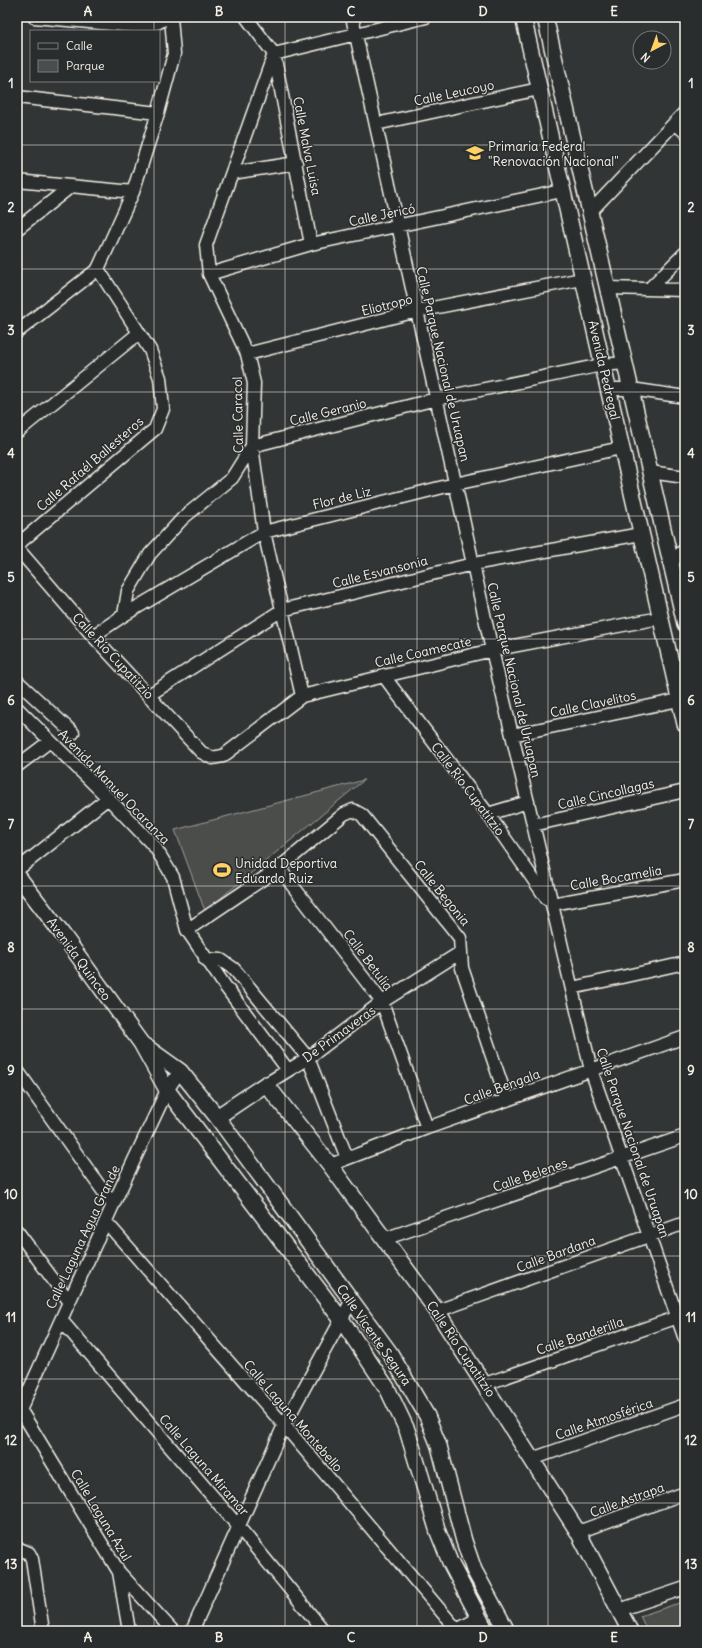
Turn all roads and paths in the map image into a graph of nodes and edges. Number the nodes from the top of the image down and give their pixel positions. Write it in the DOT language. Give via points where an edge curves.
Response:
graph roads {
  1 [pos="34,17"];
  2 [pos="167,17"];
  3 [pos="171,17"];
  4 [pos="246,17"];
  5 [pos="352,17"];
  6 [pos="426,17"];
  7 [pos="523,17"];
  8 [pos="545,17"];
  9 [pos="356,34"];
  10 [pos="274,54"];
  11 [pos="539,89"];
  12 [pos="17,97"];
  13 [pos="685,112"];
  14 [pos="158,113"];
  15 [pos="675,123"];
  16 [pos="376,124"];
  17 [pos="685,132"];
  18 [pos="296,163"];
  19 [pos="232,173"];
  20 [pos="17,182"];
  21 [pos="70,187"];
  22 [pos="562,191"];
  23 [pos="133,192"];
  24 [pos="590,212"];
  25 [pos="398,226"];
  26 [pos="17,229"];
  27 [pos="311,244"];
  28 [pos="685,253"];
  29 [pos="98,269"];
  30 [pos="208,274"];
  31 [pos="582,279"];
  32 [pos="608,288"];
  33 [pos="649,288"];
  34 [pos="685,290"];
  35 [pos="417,311"];
  36 [pos="17,332"];
  37 [pos="139,333"];
  38 [pos="247,354"];
  39 [pos="625,363"];
  40 [pos="602,365"];
  41 [pos="608,389"];
  42 [pos="631,389"];
  43 [pos="685,397"];
  44 [pos="436,399"];
  45 [pos="17,432"];
  46 [pos="252,446"];
  47 [pos="621,448"];
  48 [pos="650,472"];
  49 [pos="685,477"];
  50 [pos="455,484"];
  51 [pos="264,532"];
  52 [pos="641,534"];
  53 [pos="17,545"];
  54 [pos="17,548"];
  55 [pos="680,557"];
  56 [pos="473,564"];
  57 [pos="282,610"];
  58 [pos="124,616"];
  59 [pos="660,618"];
  60 [pos="685,624"];
  61 [pos="93,636"];
  62 [pos="492,650"];
  63 [pos="678,666"];
  64 [pos="383,676"];
  65 [pos="17,681"];
  66 [pos="149,695"];
  67 [pos="302,696"];
  68 [pos="679,700"];
  69 [pos="17,708"];
  70 [pos="685,724"];
  71 [pos="73,733"];
  72 [pos="512,735"];
  73 [pos="50,741"];
  74 [pos="212,758"];
  75 [pos="17,766"];
  76 [pos="685,791"];
  77 [pos="108,798"];
  78 [pos="528,802"];
  79 [pos="488,814"];
  80 [pos="533,825"];
  81 [pos="279,868"];
  82 [pos="17,870"];
  83 [pos="17,875"];
  84 [pos="685,880"];
  85 [pos="552,904"];
  86 [pos="187,930"];
  87 [pos="461,952"];
  88 [pos="205,959"];
  89 [pos="685,963"];
  90 [pos="572,988"];
  91 [pos="382,1002"];
  92 [pos="685,1037"];
  93 [pos="141,1043"];
  94 [pos="308,1058"];
  95 [pos="17,1070"];
  96 [pos="288,1070"];
  97 [pos="591,1070"];
  98 [pos="180,1071"];
  99 [pos="266,1084"];
  100 [pos="167,1090"];
  101 [pos="507,1100"];
  102 [pos="217,1117"];
  103 [pos="427,1128"];
  104 [pos="685,1136"];
  105 [pos="347,1158"];
  106 [pos="622,1158"];
  107 [pos="330,1165"];
  108 [pos="113,1205"];
  109 [pos="106,1222"];
  110 [pos="685,1223"];
  111 [pos="17,1231"];
  112 [pos="649,1236"];
  113 [pos="384,1239"];
  114 [pos="352,1300"];
  115 [pos="69,1301"];
  116 [pos="437,1311"];
  117 [pos="681,1316"];
  118 [pos="341,1319"];
  119 [pos="61,1320"];
  120 [pos="685,1339"];
  121 [pos="485,1384"];
  122 [pos="685,1405"];
  123 [pos="18,1410"];
  124 [pos="284,1425"];
  125 [pos="532,1460"];
  126 [pos="685,1493"];
  127 [pos="238,1526"];
  128 [pos="578,1532"];
  129 [pos="17,1548"];
  130 [pos="119,1572"];
  131 [pos="478,1578"];
  132 [pos="462,1586"];
  133 [pos="685,1588"];
  134 [pos="619,1610"];
  135 [pos="482,1625"];
  136 [pos="456,1630"];
  137 [pos="44,1631"];
  138 [pos="130,1631"];
  139 [pos="173,1631"];
  140 [pos="192,1631"];
  141 [pos="324,1631"];
  142 [pos="507,1631"];
  143 [pos="630,1631"];
  1 -- 2 [label="street" via="145,26"];
  3 -- 14 [label="street" via="174,54"];
  4 -- 10 [label="street"];
  5 -- 9 [label="street, Calle Parque Nacional de Uruapan"];
  6 -- 9 [label="street"];
  7 -- 11 [label="street, Avenida Pedregal"];
  8 -- 24 [label="street, Avenida Pedregal"];
  9 -- 10 [label="street"];
  9 -- 16 [label="street, Calle Parque Nacional de Uruapan"];
  10 -- 18 [label="street, Calle Malva Luisa"];
  10 -- 19 [label="street, Calle Caracol"];
  11 -- 16 [label="street, Calle Leucoyo"];
  11 -- 22 [label="street, Avenida Pedregal"];
  12 -- 14 [label="street"];
  13 -- 15 [label="street"];
  14 -- 23 [label="street"];
  15 -- 17 [label="street"];
  15 -- 24 [label="street"];
  16 -- 25 [label="street, Calle Parque Nacional de Uruapan"];
  18 -- 19 [label="street"];
  18 -- 27 [label="street, Calle Malva Luisa"];
  19 -- 30 [label="street, Calle Caracol" via="206,245"];
  20 -- 21 [label="street"];
  21 -- 23 [label="street"];
  21 -- 26 [label="street"];
  22 -- 25 [label="street, Calle Jericó"];
  22 -- 31 [label="street, Avenida Pedregal"];
  23 -- 29 [label="street"];
  24 -- 32 [label="street, Avenida Pedregal"];
  25 -- 27 [label="street, Calle Jericó"];
  25 -- 35 [label="street, Calle Parque Nacional de Uruapan"];
  27 -- 30 [label="street, Calle Jericó"];
  28 -- 33 [label="street"];
  29 -- 36 [label="street"];
  29 -- 37 [label="street, Calle Rafaél Ballesteros"];
  30 -- 38 [label="street, Calle Caracol"];
  31 -- 35 [label="street, Eliotropo"];
  31 -- 40 [label="street, Avenida Pedregal"];
  32 -- 33 [label="street"];
  32 -- 39 [label="street, Avenida Pedregal"];
  33 -- 34 [label="street"];
  35 -- 38 [label="street, Eliotropo"];
  35 -- 44 [label="street, Calle Parque Nacional de Uruapan"];
  37 -- 45 [label="street"];
  37 -- 53 [label="street, Calle Rafaél Ballesteros" via="150,350 160,378 163,409 154,429"];
  38 -- 46 [label="street, Calle Caracol" via="254,384"];
  39 -- 40 [label="street, Calle Geranio"];
  39 -- 42 [label="street, Avenida Pedregal"];
  40 -- 41 [label="street, Avenida Pedregal"];
  40 -- 44 [label="street, Calle Geranio"];
  41 -- 42 [label="street"];
  41 -- 47 [label="street, Avenida Pedregal"];
  42 -- 43 [label="street"];
  42 -- 48 [label="street, Avenida Pedregal"];
  44 -- 46 [label="street, Calle Geranio"];
  44 -- 50 [label="street, Calle Parque Nacional de Uruapan"];
  46 -- 51 [label="street, Calle Caracol"];
  46 -- 58 [label="street" via="232,478 183,518 150,554 128,591"];
  47 -- 50 [label="street, Flor de Liz"];
  47 -- 52 [label="street, Avenida Pedregal"];
  48 -- 49 [label="street"];
  48 -- 55 [label="street, Avenida Pedregal"];
  50 -- 51 [label="street, Flor de Liz"];
  50 -- 56 [label="street, Calle Parque Nacional de Uruapan"];
  51 -- 57 [label="street, Calle Caracol"];
  51 -- 58 [label="street, Flor de Liz"];
  52 -- 56 [label="street, Calle Esvansonia"];
  52 -- 59 [label="street, Avenida Pedregal"];
  54 -- 61 [label="street, Calle Río Cupatitzio"];
  55 -- 60 [label="street, Avenida Pedregal"];
  56 -- 57 [label="street, Calle Esvansonia"];
  56 -- 62 [label="street, Calle Parque Nacional de Uruapan"];
  57 -- 66 [label="street, Calle Esvansonia"];
  57 -- 67 [label="street, Calle Caracol"];
  58 -- 61 [label="street, Flor de Liz"];
  59 -- 62 [label="street, Calle Coamecate"];
  59 -- 63 [label="street, Avenida Pedregal"];
  61 -- 66 [label="street, Calle Río Cupatitzio"];
  62 -- 64 [label="street, Calle Coamecate"];
  62 -- 72 [label="street, Calle Parque Nacional de Uruapan"];
  63 -- 68 [label="street, Avenida Pedregal"];
  64 -- 67 [label="street, Calle Coamecate"];
  64 -- 79 [label="street, Calle Río Cupatitzio"];
  65 -- 71 [label="street, Avenida Manuel Ocaranza"];
  66 -- 74 [label="street, Calle Río Cupatitzio" via="201,752"];
  67 -- 74 [label="street, Calle Coamecate" via="222,756"];
  68 -- 70 [label="street, Avenida Pedregal"];
  68 -- 72 [label="street, Calle Clavelitos"];
  69 -- 73 [label="street, Avenida Manuel Ocaranza"];
  72 -- 78 [label="street, Calle Parque Nacional de Uruapan"];
  73 -- 75 [label="street"];
  73 -- 77 [label="street, Avenida Manuel Ocaranza"];
  76 -- 80 [label="street, Calle Cincollagas"];
  77 -- 82 [label="street"];
  77 -- 86 [label="street, Avenida Manuel Ocaranza" via="155,847 173,877"];
  78 -- 79 [label="street"];
  78 -- 80 [label="street, Calle Parque Nacional de Uruapan"];
  79 -- 85 [label="street, Calle Río Cupatitzio"];
  80 -- 85 [label="street, Calle Parque Nacional de Uruapan"];
  81 -- 86 [label="street"];
  81 -- 87 [label="street, Calle Begonia" via="344,814 353,810 362,815 460,938"];
  81 -- 91 [label="street, Calle Betulia"];
  83 -- 93 [label="street, Avenida Quinceo"];
  84 -- 85 [label="street, Calle Bocamelia"];
  85 -- 90 [label="street, Calle Parque Nacional de Uruapan"];
  86 -- 88 [label="street, Avenida Manuel Ocaranza"];
  87 -- 91 [label="street, De Primaveras"];
  87 -- 101 [label="street, Calle Begonia" via="462,968"];
  88 -- 94 [label="street" via="221,960 234,969"];
  88 -- 96 [label="street, Avenida Manuel Ocaranza"];
  89 -- 90 [label="street"];
  90 -- 97 [label="street, Calle Parque Nacional de Uruapan"];
  91 -- 94 [label="street, De Primaveras"];
  91 -- 103 [label="street, Calle Betulia"];
  92 -- 97 [label="street, Calle Bengala"];
  93 -- 98 [label="street, Avenida Quinceo"];
  93 -- 100 [label="street, Avenida Quinceo"];
  94 -- 96 [label="street, De Primaveras"];
  94 -- 105 [label="street"];
  95 -- 108 [label="street"];
  96 -- 99 [label="street, De Primaveras"];
  97 -- 101 [label="street, Calle Bengala"];
  97 -- 106 [label="street, Calle Parque Nacional de Uruapan"];
  98 -- 100 [label="street, Calle Laguna Agua Grande"];
  98 -- 102 [label="street, Calle Vicente Segura"];
  99 -- 102 [label="street, De Primaveras"];
  99 -- 107 [label="street, Calle Río Cupatitzio"];
  100 -- 108 [label="street, Calle Laguna Agua Grande"];
  100 -- 118 [label="street, Calle Vicente Segura"];
  101 -- 103 [label="street, Calle Bengala"];
  102 -- 114 [label="street, Calle Vicente Segura"];
  103 -- 105 [label="street, Calle Bengala"];
  104 -- 106 [label="street, Calle Belenes"];
  105 -- 107 [label="street, Calle Bengala"];
  106 -- 112 [label="street, Calle Parque Nacional de Uruapan"];
  106 -- 113 [label="street, Calle Belenes"];
  107 -- 113 [label="street, Calle Río Cupatitzio"];
  108 -- 109 [label="street, Calle Laguna Agua Grande"];
  109 -- 115 [label="street, Calle Laguna Agua Grande"];
  109 -- 124 [label="street, Calle Laguna Montebello"];
  110 -- 112 [label="street, Calle Bardana"];
  111 -- 115 [label="street"];
  112 -- 116 [label="street, Calle Bardana"];
  112 -- 117 [label="street, Calle Parque Nacional de Uruapan"];
  113 -- 116 [label="street, Calle Río Cupatitzio"];
  114 -- 118 [label="street"];
  114 -- 131 [label="street, Calle Vicente Segura" via="390,1353 427,1416 439,1446 464,1541"];
  115 -- 119 [label="street, Calle Laguna Agua Grande"];
  116 -- 121 [label="street, Calle Río Cupatitzio"];
  117 -- 120 [label="street, Calle Parque Nacional de Uruapan"];
  117 -- 121 [label="street, Calle Banderilla"];
  118 -- 124 [label="street"];
  118 -- 132 [label="street, Calle Vicente Segura" via="387,1388 406,1430 438,1532"];
  119 -- 123 [label="street, Calle Laguna Agua Grande"];
  119 -- 127 [label="street, Calle Laguna Miramar"];
  121 -- 125 [label="street, Calle Río Cupatitzio"];
  122 -- 125 [label="street, Calle Atmosférica"];
  123 -- 130 [label="street, Calle Laguna Azul"];
  124 -- 127 [label="street"];
  124 -- 136 [label="street, Calle Laguna Montebello"];
  125 -- 128 [label="street, Calle Río Cupatitzio"];
  126 -- 128 [label="street, Calle Astrapa"];
  127 -- 140 [label="street"];
  127 -- 141 [label="street, Calle Laguna Miramar"];
  128 -- 134 [label="street, Calle Río Cupatitzio"];
  129 -- 137 [label="street" via="29,1553 32,1559"];
  130 -- 138 [label="street"];
  130 -- 139 [label="street, Calle Laguna Azul"];
  131 -- 132 [label="street"];
  131 -- 142 [label="street, Calle Vicente Segura"];
  132 -- 135 [label="street, Calle Vicente Segura"];
  133 -- 134 [label="street"];
  134 -- 143 [label="street, Calle Río Cupatitzio"];
  135 -- 136 [label="street"];
}
